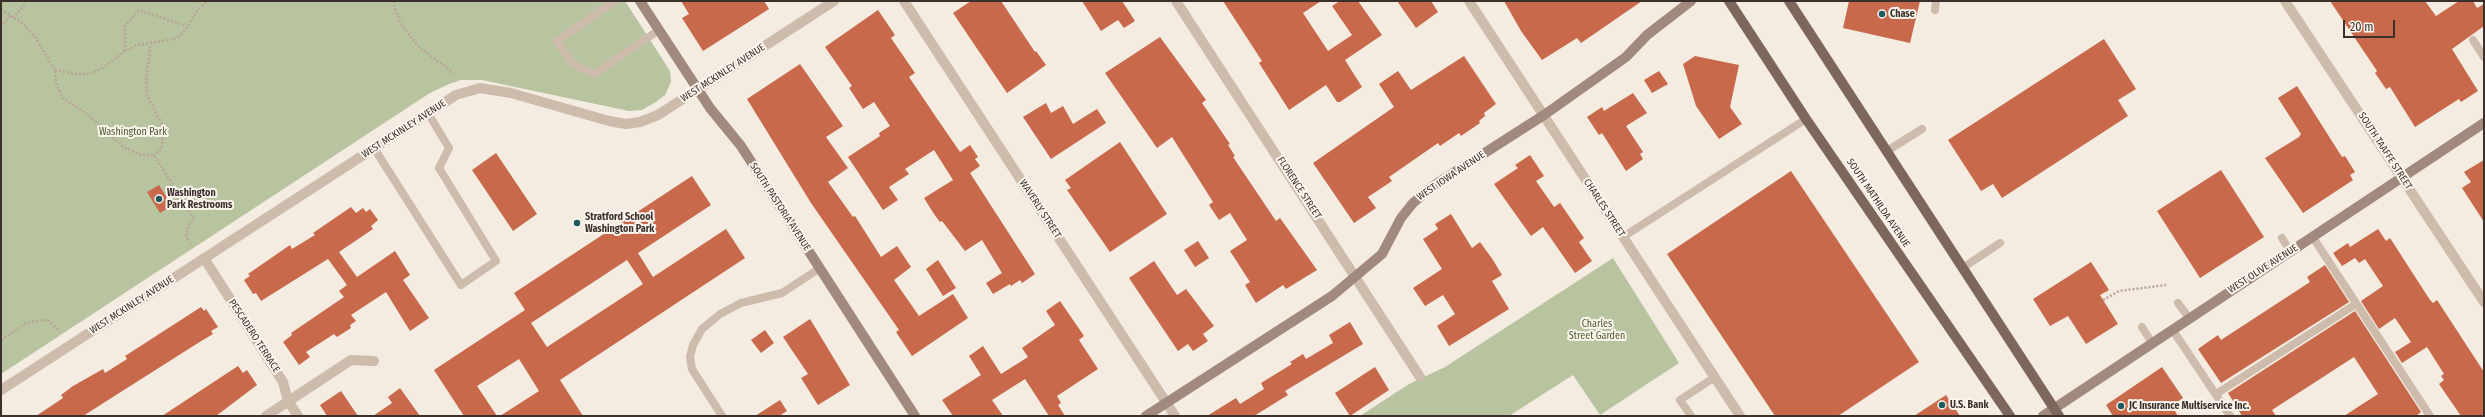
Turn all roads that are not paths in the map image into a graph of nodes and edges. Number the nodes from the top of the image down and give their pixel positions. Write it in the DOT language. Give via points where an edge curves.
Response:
graph roads {
  1 [pos="615,1"];
  2 [pos="640,1"];
  3 [pos="834,1"];
  4 [pos="904,1"];
  5 [pos="1176,1"];
  6 [pos="1469,1"];
  7 [pos="1691,1"];
  8 [pos="1729,1"];
  9 [pos="1789,1"];
  10 [pos="1936,1"];
  11 [pos="2285,1"];
  12 [pos="1935,10"];
  13 [pos="659,30"];
  14 [pos="2473,40"];
  15 [pos="2484,57"];
  16 [pos="698,89"];
  17 [pos="428,113"];
  18 [pos="1544,116"];
  19 [pos="1806,119"];
  20 [pos="2484,124"];
  21 [pos="1922,129"];
  22 [pos="374,148"];
  23 [pos="1887,151"];
  24 [pos="2402,177"];
  25 [pos="2312,236"];
  26 [pos="1623,237"];
  27 [pos="2282,238"];
  28 [pos="2000,243"];
  29 [pos="2290,251"];
  30 [pos="204,258"];
  31 [pos="1964,267"];
  32 [pos="820,268"];
  33 [pos="1356,276"];
  34 [pos="2484,302"];
  35 [pos="2178,303"];
  36 [pos="2356,304"];
  37 [pos="2189,318"];
  38 [pos="2142,328"];
  39 [pos="2172,329"];
  40 [pos="2152,343"];
  41 [pos="374,361"];
  42 [pos="1420,376"];
  43 [pos="1714,378"];
  44 [pos="1,390"];
  45 [pos="2216,394"];
  46 [pos="288,401"];
  47 [pos="1166,402"];
  48 [pos="2056,412"];
  49 [pos="266,416"];
  50 [pos="298,416"];
  51 [pos="722,416"];
  52 [pos="915,416"];
  53 [pos="1146,416"];
  54 [pos="1175,416"];
  55 [pos="1691,416"];
  56 [pos="1740,416"];
  57 [pos="2010,416"];
  58 [pos="2043,416"];
  59 [pos="2230,416"];
  60 [pos="2430,416"];
  1 -- 13 [label="lane" via="557,41 573,64 594,74"];
  2 -- 13 [label="street, SOUTH PASTORIA AVENUE"];
  3 -- 16 [label="street, WEST MCKINLEY AVENUE"];
  4 -- 47 [label="street, WAVERLY STREET"];
  5 -- 33 [label="street, FLORENCE STREET"];
  6 -- 18 [label="street, CHARLES STREET"];
  7 -- 18 [label="street, WEST IOWA AVENUE" via="1647,35 1626,57"];
  8 -- 19 [label="main road, SOUTH MATHILDA AVENUE"];
  9 -- 23 [label="main road"];
  10 -- 12 [label="lane"];
  11 -- 24 [label="street, SOUTH TAAFFE STREET"];
  13 -- 16 [label="street, SOUTH PASTORIA AVENUE"];
  14 -- 15 [label="lane"];
  16 -- 17 [label="street, WEST MCKINLEY AVENUE" via="658,115 626,124 511,93 480,88 456,95"];
  16 -- 32 [label="street, SOUTH PASTORIA AVENUE" via="741,146"];
  17 -- 22 [label="street, WEST MCKINLEY AVENUE"];
  17 -- 22 [label="lane" via="449,148 439,168 496,261 461,285"];
  18 -- 26 [label="street, CHARLES STREET"];
  18 -- 33 [label="street, WEST IOWA AVENUE" via="1434,186 1413,203 1401,218 1382,254"];
  19 -- 26 [label="lane"];
  19 -- 57 [label="main road, SOUTH MATHILDA AVENUE"];
  20 -- 24 [label="street, WEST OLIVE AVENUE"];
  21 -- 23 [label="lane"];
  22 -- 30 [label="street, WEST MCKINLEY AVENUE"];
  23 -- 31 [label="main road"];
  24 -- 25 [label="street, WEST OLIVE AVENUE"];
  24 -- 34 [label="street, SOUTH TAAFFE STREET"];
  25 -- 29 [label="street, WEST OLIVE AVENUE"];
  25 -- 36 [label="lane"];
  26 -- 43 [label="street, CHARLES STREET"];
  27 -- 29 [label="lane"];
  28 -- 31 [label="lane"];
  29 -- 37 [label="street, WEST OLIVE AVENUE"];
  30 -- 44 [label="street, WEST MCKINLEY AVENUE"];
  30 -- 46 [label="street, PESCADERO TERRACE" via="283,382"];
  31 -- 48 [label="main road"];
  32 -- 51 [label="lane" via="782,293 741,303 720,314 702,329 690,357 692,369"];
  32 -- 52 [label="street, SOUTH PASTORIA AVENUE"];
  33 -- 42 [label="street, FLORENCE STREET"];
  33 -- 47 [label="street, WEST IOWA AVENUE" via="1332,296"];
  35 -- 37 [label="lane"];
  36 -- 45 [label="lane"];
  36 -- 60 [label="lane"];
  37 -- 39 [label="street, WEST OLIVE AVENUE"];
  38 -- 40 [label="lane"];
  39 -- 40 [label="street, WEST OLIVE AVENUE"];
  39 -- 45 [label="lane"];
  40 -- 48 [label="street, WEST OLIVE AVENUE"];
  41 -- 46 [label="street" via="351,360"];
  43 -- 55 [label="lane" via="1680,400"];
  43 -- 56 [label="street, CHARLES STREET"];
  45 -- 59 [label="lane"];
  46 -- 49 [label="street"];
  46 -- 50 [label="street, PESCADERO TERRACE"];
  47 -- 53 [label="street, WEST IOWA AVENUE"];
  47 -- 54 [label="street, WAVERLY STREET"];
  48 -- 58 [label="street, WEST OLIVE AVENUE"];
}
